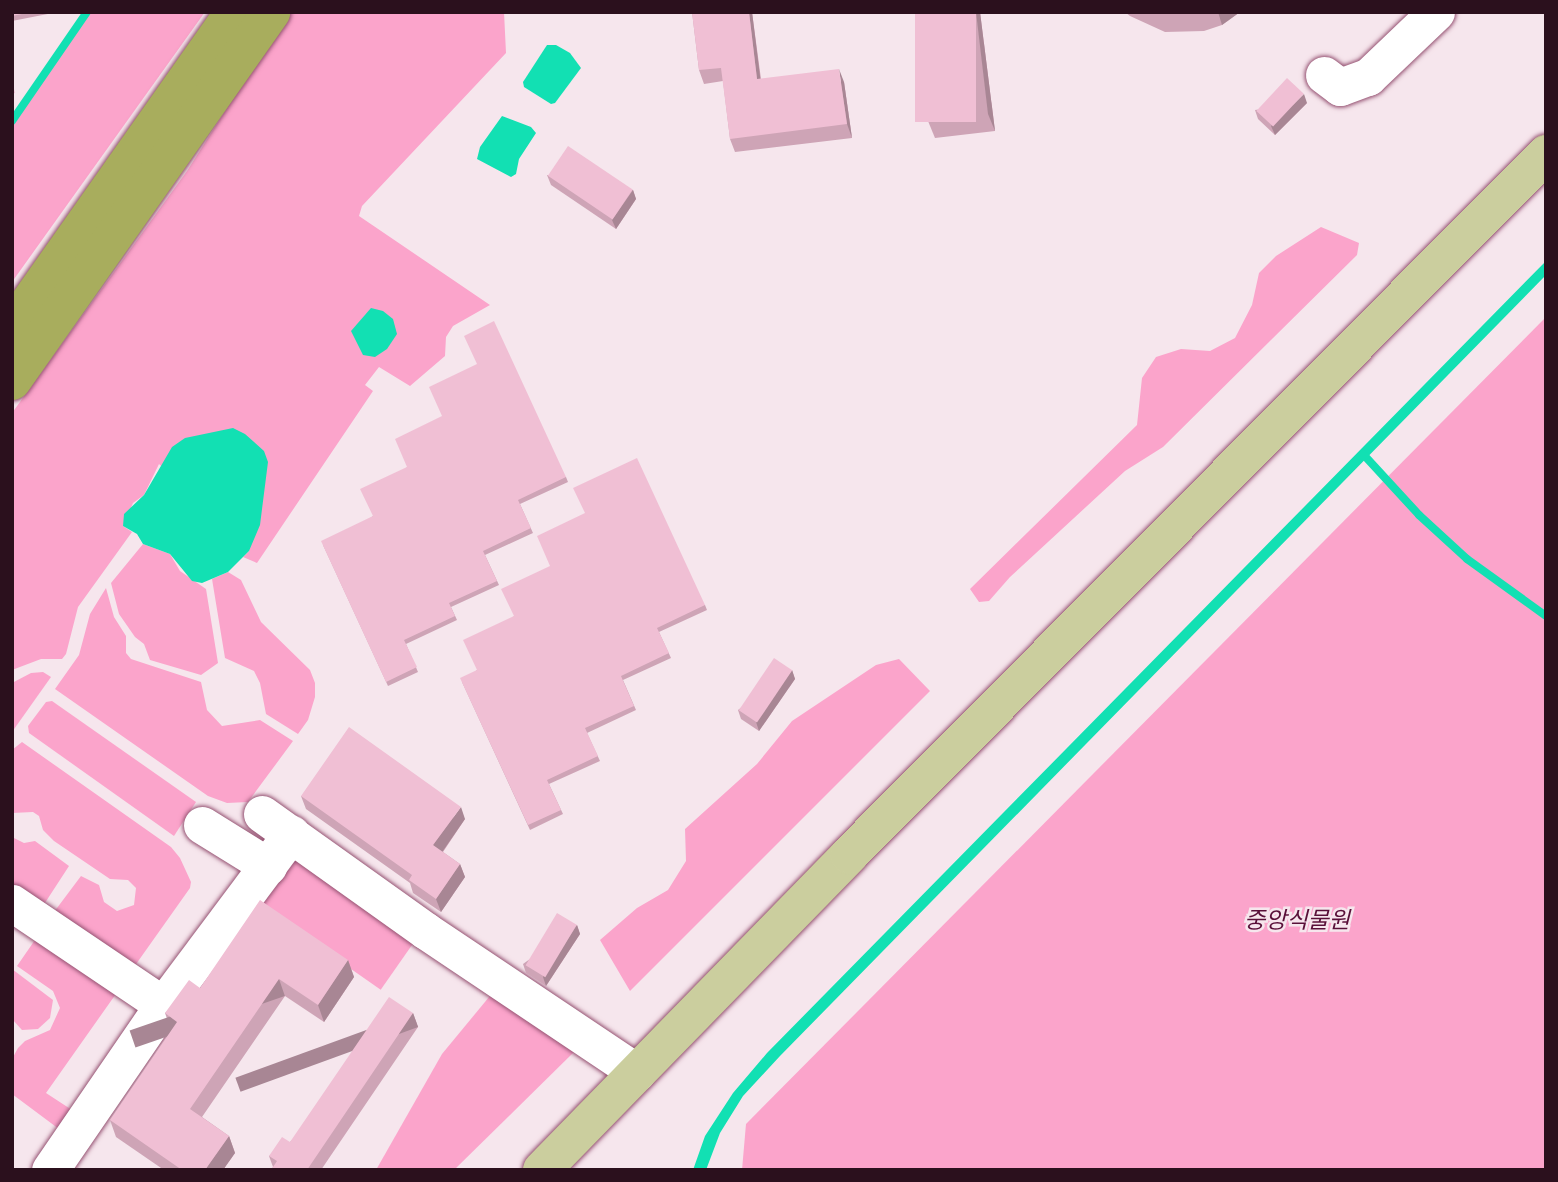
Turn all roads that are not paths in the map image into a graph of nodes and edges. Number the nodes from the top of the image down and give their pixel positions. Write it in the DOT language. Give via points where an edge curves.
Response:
graph roads {
  1 [pos="234,12"];
  2 [pos="271,12"];
  3 [pos="1436,12"];
  4 [pos="1324,75"];
  5 [pos="1546,154"];
  6 [pos="12,327"];
  7 [pos="12,381"];
  8 [pos="202,825"];
  9 [pos="268,866"];
  10 [pos="12,903"];
  11 [pos="163,1005"];
  12 [pos="637,1072"];
  13 [pos="50,1170"];
  14 [pos="542,1170"];
  1 -- 6 [label="highway"];
  2 -- 7 [label="highway"];
  3 -- 4 [label="street" via="1368,78 1340,86"];
  5 -- 12 [label="main road"];
  8 -- 9 [label="street"];
  9 -- 11 [label="street"];
  9 -- 12 [label="street" via="277,824 426,931"];
  10 -- 11 [label="street"];
  11 -- 13 [label="street"];
  12 -- 14 [label="main road"];
}
